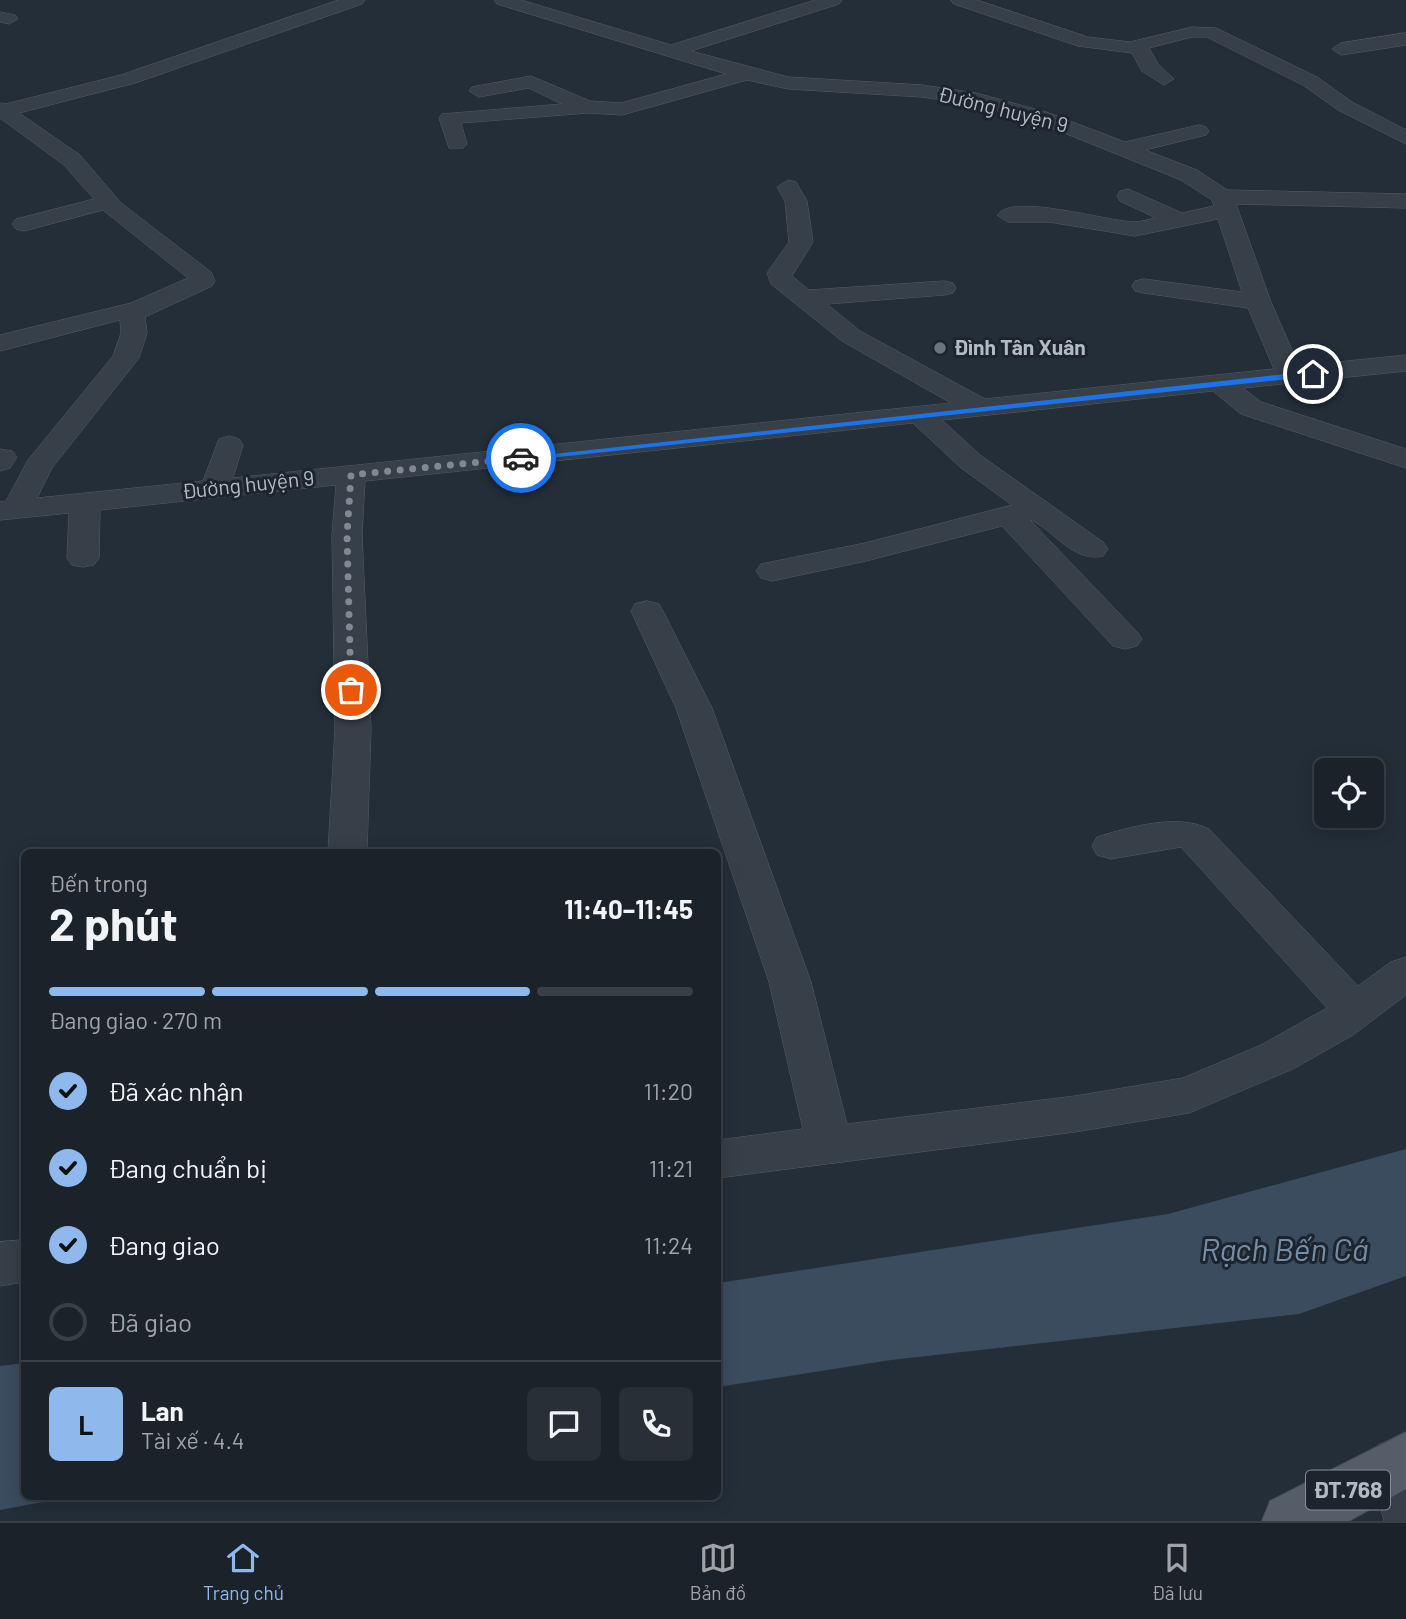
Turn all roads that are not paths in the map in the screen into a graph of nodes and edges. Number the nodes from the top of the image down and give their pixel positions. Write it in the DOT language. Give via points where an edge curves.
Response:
graph roads {
  1 [pos="356,0"];
  2 [pos="503,0"];
  3 [pos="833,0"];
  4 [pos="960,0"];
  5 [pos="1406,39"];
  6 [pos="1131,47"];
  7 [pos="1341,49"];
  8 [pos="675,50"];
  9 [pos="747,74"];
  10 [pos="1164,79"];
  11 [pos="480,91"];
  12 [pos="586,107"];
  13 [pos="2,110"];
  14 [pos="1199,131"];
  15 [pos="1404,136"];
  16 [pos="456,144"];
  17 [pos="1127,148"];
  18 [pos="788,187"];
  19 [pos="1128,196"];
  20 [pos="1406,201"];
  21 [pos="109,202"];
  22 [pos="1225,204"];
  23 [pos="1009,215"];
  24 [pos="1179,219"];
  25 [pos="24,224"];
  26 [pos="1144,286"];
  27 [pos="944,288"];
  28 [pos="804,298"];
  29 [pos="1258,302"];
  30 [pos="137,310"];
  31 [pos="0,343"];
  32 [pos="1406,363"];
  33 [pos="1290,376"];
  34 [pos="1220,384"];
  35 [pos="983,409"];
  36 [pos="920,416"];
  37 [pos="229,445"];
  38 [pos="1406,459"];
  39 [pos="351,475"];
  40 [pos="215,489"];
  41 [pos="85,501"];
  42 [pos="9,510"];
  43 [pos="1021,512"];
  44 [pos="1092,549"];
  45 [pos="83,558"];
  46 [pos="772,571"];
  47 [pos="647,611"];
  48 [pos="1125,639"];
  49 [pos="1111,846"];
  50 [pos="347,849"];
  51 [pos="1406,973"];
  52 [pos="1355,1011"];
  53 [pos="830,1143"];
  54 [pos="721,1159"];
  55 [pos="21,1261"];
  56 [pos="0,1264"];
  57 [pos="1403,1476"];
  58 [pos="1291,1521"];
  1 -- 13 [label="street" via="128,79"];
  2 -- 8 [label="street, Đường huyện 9"];
  3 -- 8 [label="street"];
  4 -- 6 [label="street" via="1085,42"];
  5 -- 7 [label="street"];
  6 -- 10 [label="street" via="1142,50 1149,66"];
  6 -- 15 [label="street" via="1204,24"];
  8 -- 9 [label="street, Đường huyện 9"];
  9 -- 12 [label="street" via="628,108"];
  9 -- 17 [label="street, Đường huyện 9" via="810,85 949,93 1038,116"];
  11 -- 12 [label="street" via="531,82"];
  12 -- 16 [label="street" via="449,118"];
  13 -- 21 [label="street" via="72,160"];
  14 -- 17 [label="street"];
  17 -- 22 [label="street, Đường huyện 9" via="1216,190"];
  18 -- 28 [label="street" via="796,201 801,242 778,276"];
  19 -- 24 [label="street"];
  20 -- 22 [label="street"];
  21 -- 25 [label="street"];
  21 -- 30 [label="street" via="202,276 199,284"];
  22 -- 24 [label="street"];
  22 -- 29 [label="street"];
  23 -- 24 [label="street" via="1049,215 1135,229"];
  26 -- 29 [label="street"];
  27 -- 28 [label="street"];
  28 -- 35 [label="street" via="851,336"];
  29 -- 33 [label="street"];
  30 -- 31 [label="street"];
  30 -- 42 [label="street" via="132,316 134,333 126,358 38,466"];
  32 -- 33 [label="street, Đường huyện 9"];
  33 -- 34 [label="street, Đường huyện 9"];
  34 -- 35 [label="street, Đường huyện 9"];
  34 -- 38 [label="street" via="1251,408"];
  35 -- 36 [label="street, Đường huyện 9"];
  36 -- 39 [label="street, Đường huyện 9"];
  36 -- 43 [label="street"];
  37 -- 40 [label="street"];
  39 -- 40 [label="street, Đường huyện 9"];
  39 -- 50 [label="street" via="347,535 353,729"];
  40 -- 41 [label="street, Đường huyện 9"];
  41 -- 42 [label="street, Đường huyện 9"];
  41 -- 45 [label="street"];
  43 -- 44 [label="street"];
  43 -- 46 [label="street"];
  43 -- 48 [label="street"];
  47 -- 53 [label="street" via="694,708 790,982"];
  49 -- 52 [label="street" via="1185,833 1195,838"];
  51 -- 52 [label="street"];
  52 -- 53 [label="street" via="1277,1058 1189,1095 1074,1114"];
  53 -- 54 [label="street"];
  55 -- 56 [label="street"];
  57 -- 58 [label="main road, ĐT.768"];
}
